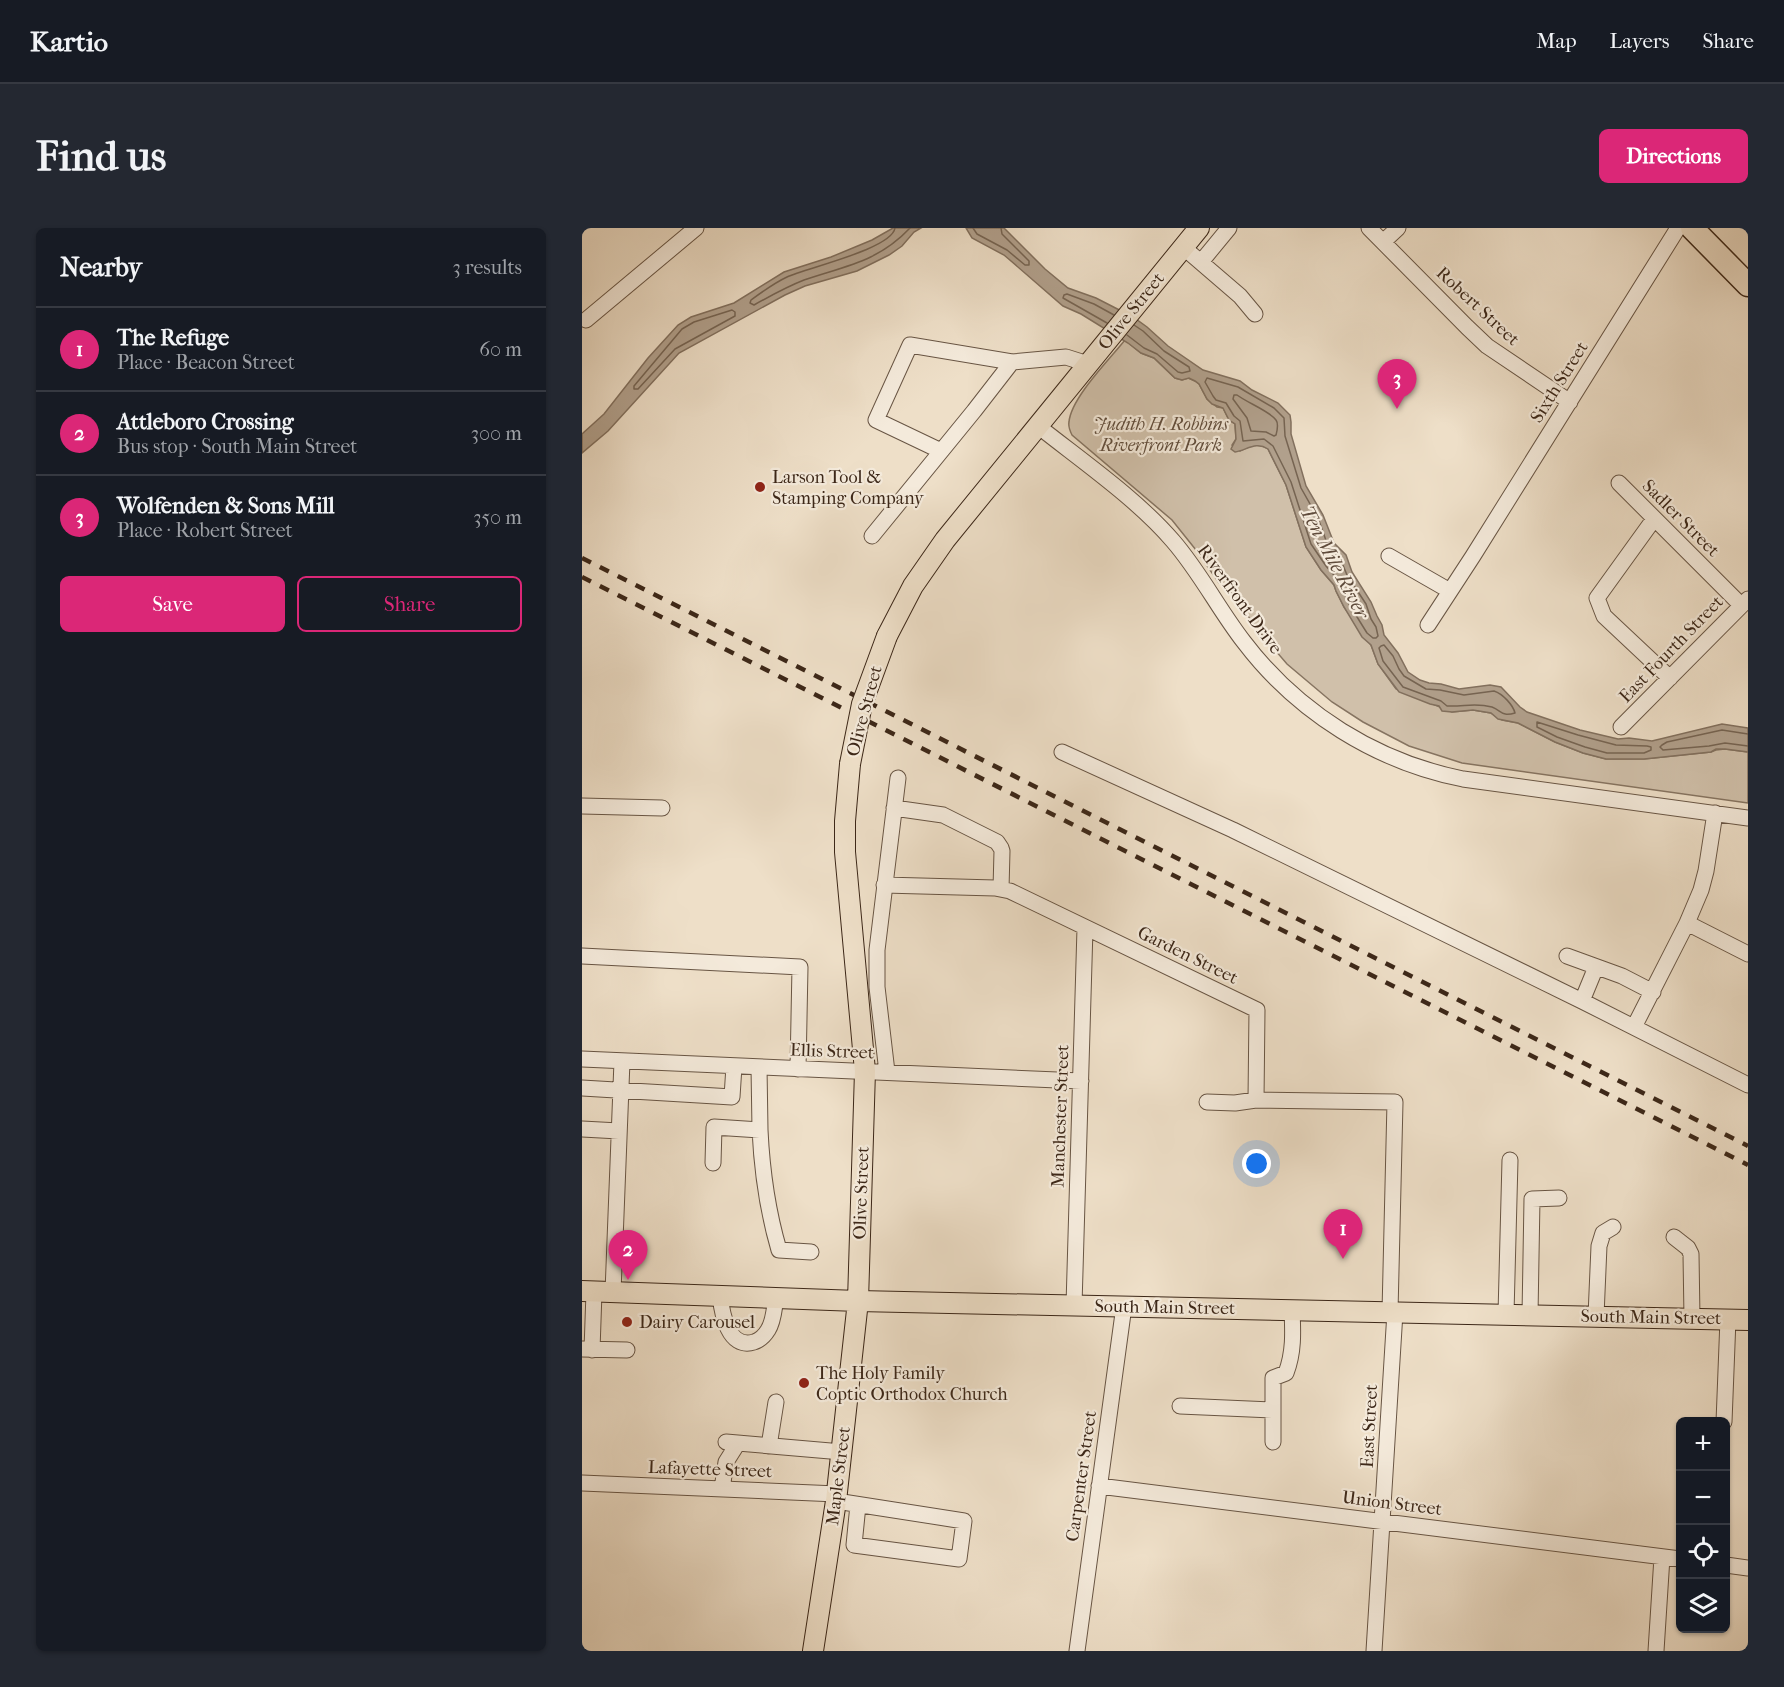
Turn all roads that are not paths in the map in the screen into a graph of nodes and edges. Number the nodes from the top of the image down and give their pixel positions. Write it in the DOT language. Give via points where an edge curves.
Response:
graph roads {
  1 [pos="696,228"];
  2 [pos="1199,228"];
  3 [pos="1229,228"];
  4 [pos="1369,228"];
  5 [pos="1398,228"];
  6 [pos="1678,228"];
  7 [pos="1692,228"];
  8 [pos="1383,242"];
  9 [pos="1183,247"];
  10 [pos="1201,262"];
  11 [pos="1748,285"];
  12 [pos="1255,314"];
  13 [pos="586,320"];
  14 [pos="1012,362"];
  15 [pos="1088,364"];
  16 [pos="1570,402"];
  17 [pos="1038,426"];
  18 [pos="941,451"];
  19 [pos="1619,483"];
  20 [pos="1654,519"];
  21 [pos="872,536"];
  22 [pos="1389,556"];
  23 [pos="1450,591"];
  24 [pos="1744,602"];
  25 [pos="1428,625"];
  26 [pos="1670,678"];
  27 [pos="1622,728"];
  28 [pos="1062,752"];
  29 [pos="898,778"];
  30 [pos="582,806"];
  31 [pos="662,808"];
  32 [pos="894,808"];
  33 [pos="1714,813"];
  34 [pos="1748,818"];
  35 [pos="884,885"];
  36 [pos="1000,889"];
  37 [pos="1687,923"];
  38 [pos="1085,928"];
  39 [pos="1748,954"];
  40 [pos="582,956"];
  41 [pos="1567,956"];
  42 [pos="1596,967"];
  43 [pos="1653,992"];
  44 [pos="1581,1001"];
  45 [pos="1634,1027"];
  46 [pos="582,1059"];
  47 [pos="622,1061"];
  48 [pos="734,1066"];
  49 [pos="759,1067"];
  50 [pos="798,1069"];
  51 [pos="865,1071"];
  52 [pos="887,1072"];
  53 [pos="1081,1081"];
  54 [pos="1748,1085"];
  55 [pos="582,1088"];
  56 [pos="620,1092"];
  57 [pos="1256,1100"];
  58 [pos="1207,1102"];
  59 [pos="582,1129"];
  60 [pos="760,1130"];
  61 [pos="619,1131"];
  62 [pos="1510,1160"];
  63 [pos="712,1162"];
  64 [pos="1560,1198"];
  65 [pos="1613,1227"];
  66 [pos="1674,1237"];
  67 [pos="811,1252"];
  68 [pos="597,1292"];
  69 [pos="720,1296"];
  70 [pos="776,1298"];
  71 [pos="858,1300"];
  72 [pos="1074,1305"];
  73 [pos="1124,1306"];
  74 [pos="1292,1310"];
  75 [pos="1392,1312"];
  76 [pos="1506,1314"];
  77 [pos="1530,1315"];
  78 [pos="1596,1316"];
  79 [pos="1692,1318"];
  80 [pos="1728,1319"];
  81 [pos="1748,1320"];
  82 [pos="587,1349"];
  83 [pos="627,1350"];
  84 [pos="776,1402"];
  85 [pos="1180,1406"];
  86 [pos="1273,1410"];
  87 [pos="1724,1417"];
  88 [pos="1273,1442"];
  89 [pos="769,1446"];
  90 [pos="842,1452"];
  91 [pos="582,1483"];
  92 [pos="1099,1486"];
  93 [pos="722,1489"];
  94 [pos="836,1497"];
  95 [pos="858,1505"];
  96 [pos="1382,1522"];
  97 [pos="1662,1557"];
  98 [pos="1676,1559"];
  99 [pos="1730,1566"];
  100 [pos="1748,1568"];
  101 [pos="813,1651"];
  102 [pos="1077,1651"];
  103 [pos="1374,1651"];
  104 [pos="1656,1651"];
  1 -- 13 [label="street"];
  2 -- 9 [label="main road, Olive Street"];
  3 -- 10 [label="street"];
  4 -- 8 [label="street, Robert Street"];
  5 -- 8 [label="street"];
  6 -- 16 [label="street, Sixth Street"];
  7 -- 11 [label="highway"];
  8 -- 16 [label="street, Robert Street" via="1487,346"];
  9 -- 10 [label="street"];
  9 -- 15 [label="main road, Olive Street"];
  10 -- 12 [label="street"];
  14 -- 15 [label="street" via="1066,357"];
  14 -- 18 [label="street"];
  14 -- 18 [label="street" via="910,345 876,420"];
  15 -- 17 [label="main road, Olive Street"];
  16 -- 23 [label="street, Sixth Street"];
  17 -- 33 [label="street, Riverfront Drive" via="1160,527 1262,664 1308,707 1356,739 1409,764 1463,779"];
  17 -- 51 [label="main road, Olive Street, bridge" via="913,586 887,636 862,704 844,821"];
  18 -- 21 [label="street"];
  19 -- 20 [label="street, Sadler Street"];
  20 -- 24 [label="street, Sadler Street"];
  20 -- 26 [label="street" via="1597,598 1604,616"];
  22 -- 23 [label="street"];
  23 -- 25 [label="street, Sixth Street"];
  24 -- 26 [label="street, East Fourth Street"];
  26 -- 27 [label="street, East Fourth Street"];
  28 -- 44 [label="street" via="1244,835"];
  29 -- 32 [label="street"];
  30 -- 31 [label="street"];
  32 -- 35 [label="street"];
  32 -- 36 [label="street" via="942,815 997,842 1002,851"];
  33 -- 34 [label="street, Riverfront Drive"];
  33 -- 37 [label="street" via="1705,878"];
  35 -- 36 [label="street, Garden Street"];
  35 -- 52 [label="street" via="876,973"];
  36 -- 38 [label="street, Garden Street"];
  37 -- 39 [label="street"];
  37 -- 43 [label="street"];
  38 -- 53 [label="street, Manchester Street"];
  38 -- 57 [label="street, Garden Street" via="1257,1010"];
  40 -- 50 [label="street" via="800,967"];
  41 -- 42 [label="street"];
  42 -- 43 [label="street"];
  42 -- 44 [label="street"];
  43 -- 45 [label="street"];
  44 -- 45 [label="street"];
  45 -- 54 [label="street"];
  46 -- 47 [label="street, Ellis Street"];
  47 -- 48 [label="street, Ellis Street"];
  47 -- 56 [label="street"];
  48 -- 49 [label="street, Ellis Street"];
  48 -- 56 [label="street" via="732,1097"];
  49 -- 50 [label="street, Ellis Street"];
  49 -- 60 [label="street"];
  50 -- 51 [label="street, Ellis Street"];
  51 -- 52 [label="street, Ellis Street"];
  51 -- 71 [label="main road, Olive Street"];
  52 -- 53 [label="street, Ellis Street"];
  53 -- 72 [label="street, Manchester Street"];
  55 -- 56 [label="street"];
  56 -- 61 [label="street"];
  57 -- 58 [label="street"];
  57 -- 75 [label="street, East Street" via="1395,1102"];
  59 -- 61 [label="street"];
  60 -- 63 [label="street" via="714,1127"];
  60 -- 67 [label="street" via="761,1167 779,1250"];
  61 -- 68 [label="street"];
  62 -- 76 [label="street"];
  64 -- 77 [label="street" via="1532,1199"];
  65 -- 78 [label="street" via="1603,1233 1599,1246"];
  66 -- 79 [label="street" via="1691,1254"];
  68 -- 69 [label="main road, South Main Street"];
  68 -- 82 [label="street"];
  69 -- 70 [label="main road, South Main Street"];
  69 -- 70 [label="street" via="728,1329 748,1344 760,1340 768,1330"];
  70 -- 71 [label="main road, South Main Street"];
  71 -- 72 [label="main road, South Main Street"];
  71 -- 90 [label="main road, Maple Street"];
  72 -- 73 [label="main road, South Main Street"];
  73 -- 74 [label="main road, South Main Street"];
  73 -- 92 [label="street, Carpenter Street"];
  74 -- 75 [label="main road, South Main Street"];
  74 -- 86 [label="street" via="1292,1354 1286,1374 1273,1378"];
  75 -- 76 [label="main road, South Main Street"];
  75 -- 96 [label="street, East Street"];
  76 -- 77 [label="main road, South Main Street"];
  77 -- 78 [label="main road, South Main Street"];
  78 -- 79 [label="main road, South Main Street"];
  79 -- 80 [label="main road, South Main Street"];
  80 -- 81 [label="main road, South Main Street"];
  80 -- 87 [label="street"];
  82 -- 83 [label="street"];
  84 -- 89 [label="street"];
  85 -- 86 [label="street"];
  86 -- 88 [label="street"];
  89 -- 90 [label="street"];
  89 -- 93 [label="street" via="732,1443"];
  90 -- 94 [label="main road, Maple Street"];
  91 -- 93 [label="street, Lafayette Street"];
  92 -- 96 [label="street, Union Street"];
  92 -- 102 [label="street, Carpenter Street"];
  93 -- 94 [label="street, Lafayette Street"];
  94 -- 95 [label="street, Lafayette Street"];
  94 -- 101 [label="main road, Maple Street"];
  95 -- 95 [label="street, Lafayette Street" via="964,1521 959,1559 854,1545"];
  96 -- 97 [label="street, Union Street"];
  96 -- 103 [label="street, East Street"];
  97 -- 98 [label="street, Union Street"];
  97 -- 104 [label="street"];
  99 -- 100 [label="street"];
}
